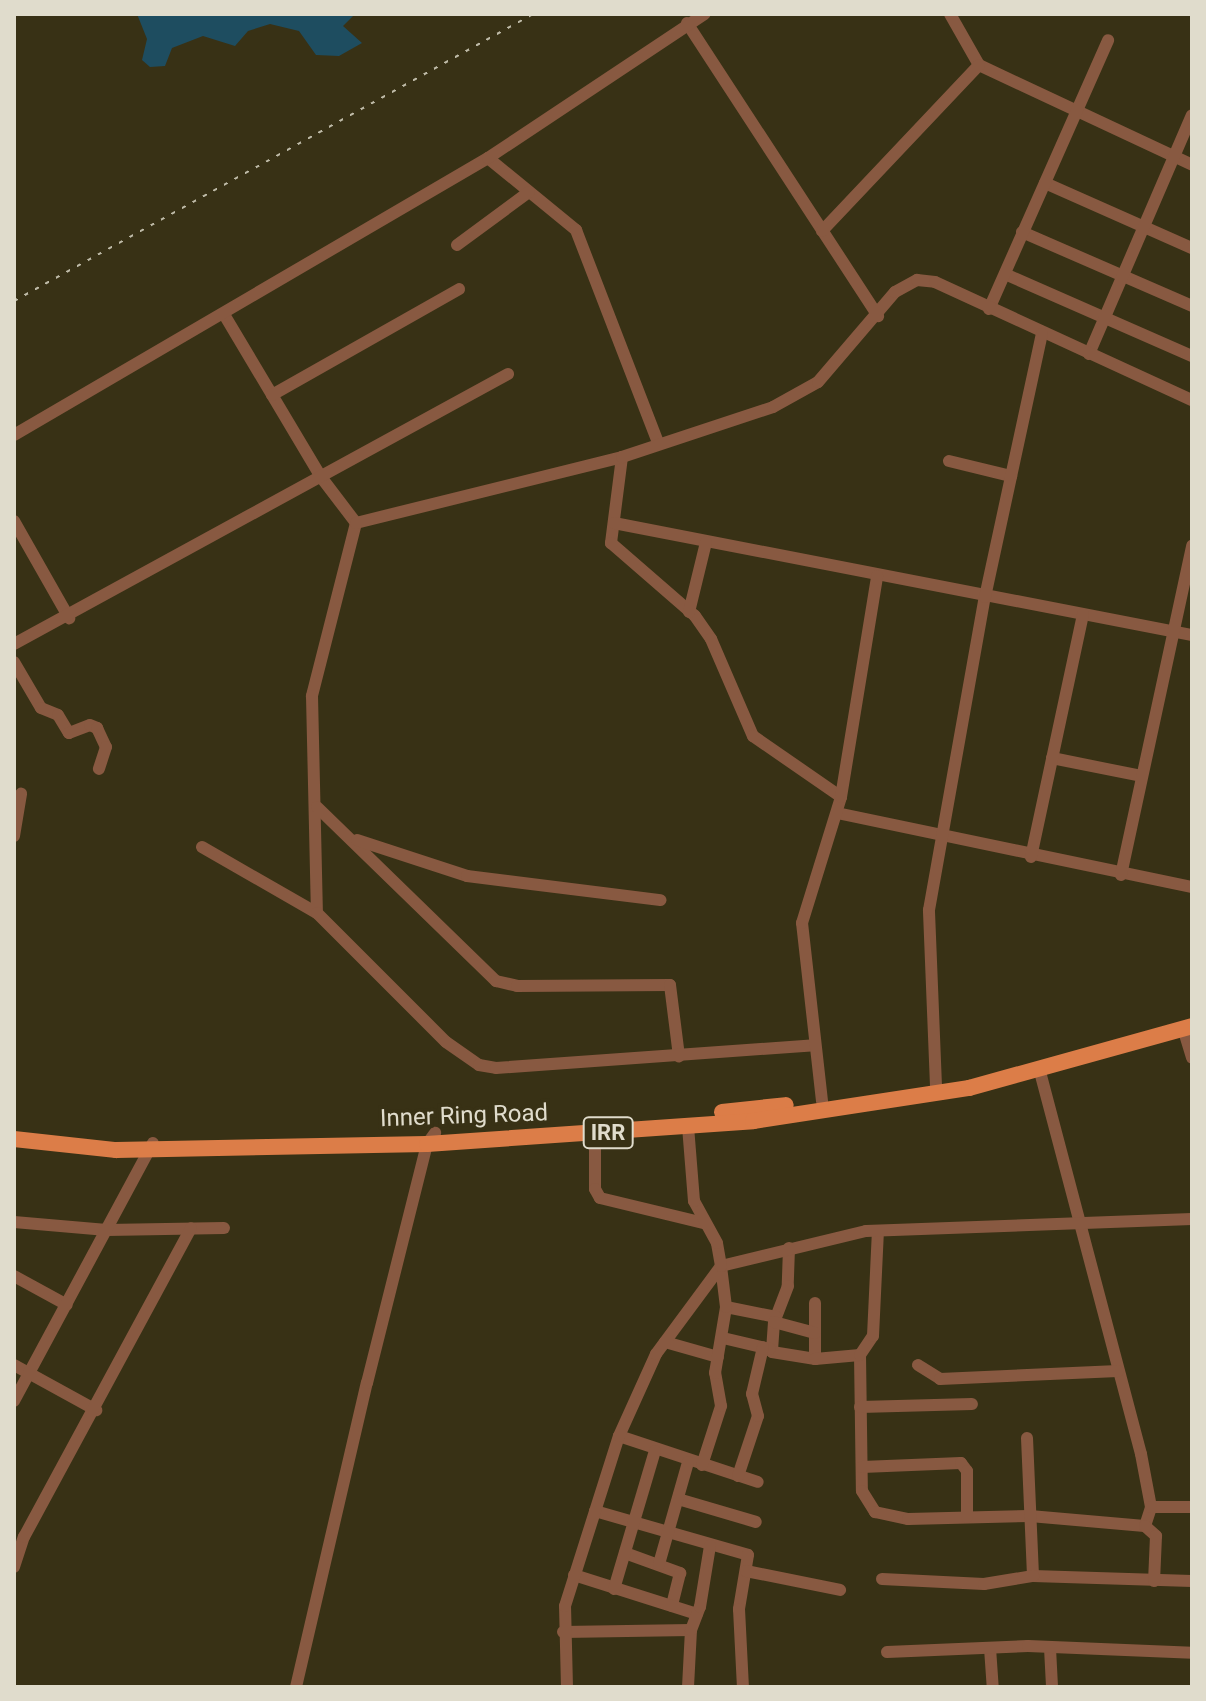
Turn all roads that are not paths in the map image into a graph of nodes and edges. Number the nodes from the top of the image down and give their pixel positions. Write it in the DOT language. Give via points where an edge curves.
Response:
graph roads {
  1 [pos="705,14"];
  2 [pos="950,14"];
  3 [pos="687,23"];
  4 [pos="1108,40"];
  5 [pos="979,65"];
  6 [pos="1075,113"];
  7 [pos="1192,115"];
  8 [pos="1174,157"];
  9 [pos="488,158"];
  10 [pos="1192,165"];
  11 [pos="1045,183"];
  12 [pos="529,192"];
  13 [pos="1145,227"];
  14 [pos="822,231"];
  15 [pos="1022,232"];
  16 [pos="457,245"];
  17 [pos="1192,248"];
  18 [pos="1005,274"];
  19 [pos="1124,275"];
  20 [pos="459,289"];
  21 [pos="1192,306"];
  22 [pos="989,309"];
  23 [pos="225,316"];
  24 [pos="878,316"];
  25 [pos="1105,318"];
  26 [pos="1042,334"];
  27 [pos="1089,354"];
  28 [pos="1192,356"];
  29 [pos="508,374"];
  30 [pos="272,395"];
  31 [pos="1191,396"];
  32 [pos="14,435"];
  33 [pos="658,442"];
  34 [pos="622,457"];
  35 [pos="949,461"];
  36 [pos="1011,476"];
  37 [pos="321,477"];
  38 [pos="14,521"];
  39 [pos="356,523"];
  40 [pos="614,523"];
  41 [pos="706,542"];
  42 [pos="1192,546"];
  43 [pos="877,576"];
  44 [pos="985,597"];
  45 [pos="689,612"];
  46 [pos="1083,615"];
  47 [pos="69,618"];
  48 [pos="1171,631"];
  49 [pos="1192,635"];
  50 [pos="14,644"];
  51 [pos="14,662"];
  52 [pos="1052,758"];
  53 [pos="99,769"];
  54 [pos="1141,776"];
  55 [pos="21,794"];
  56 [pos="841,797"];
  57 [pos="317,807"];
  58 [pos="837,813"];
  59 [pos="14,836"];
  60 [pos="350,837"];
  61 [pos="944,837"];
  62 [pos="202,847"];
  63 [pos="1031,857"];
  64 [pos="1121,875"];
  65 [pos="1192,887"];
  66 [pos="661,900"];
  67 [pos="317,913"];
  68 [pos="1189,1023"];
  69 [pos="814,1045"];
  70 [pos="679,1056"];
  71 [pos="1192,1058"];
  72 [pos="1039,1069"];
  73 [pos="938,1090"];
  74 [pos="822,1101"];
  75 [pos="688,1126"];
  76 [pos="14,1132"];
  77 [pos="595,1134"];
  78 [pos="14,1139"];
  79 [pos="431,1139"];
  80 [pos="151,1146"];
  81 [pos="1192,1219"];
  82 [pos="14,1222"];
  83 [pos="703,1223"];
  84 [pos="1080,1223"];
  85 [pos="191,1228"];
  86 [pos="224,1228"];
  87 [pos="107,1230"];
  88 [pos="878,1231"];
  89 [pos="789,1248"];
  90 [pos="721,1266"];
  91 [pos="14,1276"];
  92 [pos="815,1303"];
  93 [pos="67,1305"];
  94 [pos="726,1307"];
  95 [pos="775,1320"];
  96 [pos="815,1333"];
  97 [pos="723,1338"];
  98 [pos="665,1342"];
  99 [pos="767,1348"];
  100 [pos="860,1355"];
  101 [pos="718,1357"];
  102 [pos="815,1359"];
  103 [pos="14,1365"];
  104 [pos="918,1365"];
  105 [pos="1118,1371"];
  106 [pos="28,1373"];
  107 [pos="14,1401"];
  108 [pos="972,1404"];
  109 [pos="860,1407"];
  110 [pos="96,1410"];
  111 [pos="619,1436"];
  112 [pos="1027,1438"];
  113 [pos="655,1451"];
  114 [pos="688,1462"];
  115 [pos="702,1465"];
  116 [pos="862,1467"];
  117 [pos="738,1476"];
  118 [pos="758,1482"];
  119 [pos="678,1499"];
  120 [pos="1151,1507"];
  121 [pos="1192,1507"];
  122 [pos="595,1511"];
  123 [pos="1030,1516"];
  124 [pos="967,1517"];
  125 [pos="635,1522"];
  126 [pos="756,1522"];
  127 [pos="1145,1526"];
  128 [pos="668,1532"];
  129 [pos="19,1535"];
  130 [pos="710,1546"];
  131 [pos="625,1553"];
  132 [pos="659,1564"];
  133 [pos="14,1567"];
  134 [pos="746,1571"];
  135 [pos="574,1575"];
  136 [pos="1033,1576"];
  137 [pos="882,1579"];
  138 [pos="1154,1581"];
  139 [pos="1192,1581"];
  140 [pos="614,1589"];
  141 [pos="840,1590"];
  142 [pos="672,1606"];
  143 [pos="697,1614"];
  144 [pos="691,1630"];
  145 [pos="563,1632"];
  146 [pos="990,1648"];
  147 [pos="1050,1648"];
  148 [pos="887,1652"];
  149 [pos="1192,1653"];
  150 [pos="296,1687"];
  151 [pos="567,1687"];
  152 [pos="688,1687"];
  153 [pos="743,1687"];
  154 [pos="993,1687"];
  155 [pos="1052,1687"];
  1 -- 3 [label="street"];
  2 -- 5 [label="street"];
  3 -- 9 [label="street"];
  3 -- 14 [label="street"];
  4 -- 6 [label="street"];
  5 -- 6 [label="street"];
  5 -- 14 [label="street"];
  6 -- 8 [label="street"];
  6 -- 11 [label="street"];
  7 -- 8 [label="street"];
  8 -- 10 [label="street"];
  8 -- 13 [label="street"];
  9 -- 12 [label="street"];
  9 -- 23 [label="street"];
  11 -- 13 [label="street"];
  11 -- 15 [label="street"];
  12 -- 16 [label="street"];
  12 -- 33 [label="street" via="576,230"];
  13 -- 17 [label="street"];
  13 -- 19 [label="street"];
  14 -- 24 [label="street"];
  15 -- 18 [label="street"];
  15 -- 19 [label="street"];
  18 -- 22 [label="street"];
  18 -- 25 [label="street"];
  19 -- 21 [label="street"];
  19 -- 25 [label="street"];
  20 -- 30 [label="street"];
  22 -- 24 [label="street" via="925,280 895,292"];
  22 -- 26 [label="street"];
  23 -- 30 [label="street"];
  23 -- 32 [label="street"];
  24 -- 33 [label="street" via="818,382 773,407"];
  25 -- 27 [label="street"];
  25 -- 28 [label="street"];
  26 -- 27 [label="street"];
  26 -- 36 [label="street"];
  27 -- 31 [label="street"];
  29 -- 37 [label="street"];
  30 -- 37 [label="street"];
  33 -- 34 [label="street"];
  34 -- 39 [label="street"];
  34 -- 40 [label="street"];
  35 -- 36 [label="street"];
  36 -- 44 [label="street"];
  37 -- 39 [label="street"];
  37 -- 47 [label="street"];
  38 -- 47 [label="street"];
  39 -- 57 [label="street" via="313,688"];
  40 -- 41 [label="street"];
  40 -- 45 [label="street" via="614,547"];
  41 -- 43 [label="street"];
  41 -- 45 [label="street"];
  42 -- 48 [label="street"];
  43 -- 44 [label="street"];
  43 -- 56 [label="street"];
  44 -- 46 [label="street"];
  44 -- 61 [label="street"];
  45 -- 56 [label="street" via="711,639 753,736"];
  46 -- 48 [label="street"];
  46 -- 52 [label="street"];
  47 -- 50 [label="street"];
  48 -- 49 [label="street"];
  48 -- 54 [label="street"];
  51 -- 53 [label="street" via="41,708 58,715 69,733 90,725 97,728 106,747"];
  52 -- 54 [label="street"];
  52 -- 63 [label="street"];
  54 -- 64 [label="street"];
  55 -- 59 [label="street"];
  56 -- 58 [label="street"];
  57 -- 60 [label="street"];
  57 -- 67 [label="street"];
  58 -- 61 [label="street"];
  58 -- 69 [label="street" via="802,923"];
  60 -- 66 [label="street" via="467,876"];
  60 -- 70 [label="street" via="496,981 517,986 670,985"];
  61 -- 63 [label="street"];
  61 -- 73 [label="street" via="929,910"];
  62 -- 67 [label="street"];
  63 -- 64 [label="street"];
  64 -- 65 [label="street"];
  67 -- 70 [label="street" via="446,1042 479,1065"];
  68 -- 71 [label="street"];
  68 -- 72 [label="main road, Inner Ring Road / IRR"];
  68 -- 73 [label="main road, Inner Ring Road / IRR"];
  69 -- 70 [label="street"];
  69 -- 74 [label="street"];
  72 -- 73 [label="main road, Inner Ring Road / IRR"];
  72 -- 84 [label="street"];
  73 -- 74 [label="main road, Inner Ring Road / IRR"];
  73 -- 75 [label="main road, Inner Ring Road / IRR"];
  74 -- 79 [label="main road, Inner Ring Road / IRR"];
  75 -- 77 [label="main road, Inner Ring Road / IRR"];
  75 -- 83 [label="street" via="694,1201"];
  76 -- 80 [label="main road, Inner Ring Road / IRR"];
  77 -- 79 [label="main road, Inner Ring Road / IRR"];
  77 -- 83 [label="street" via="595,1189 600,1198"];
  78 -- 80 [label="main road, Inner Ring Road / IRR" via="84,1149"];
  79 -- 80 [label="main road, Inner Ring Road / IRR"];
  79 -- 150 [label="street"];
  80 -- 87 [label="street"];
  81 -- 84 [label="street"];
  82 -- 87 [label="street"];
  83 -- 90 [label="street" via="717,1243"];
  84 -- 88 [label="street"];
  84 -- 105 [label="street"];
  85 -- 86 [label="street"];
  85 -- 87 [label="street"];
  85 -- 110 [label="street"];
  87 -- 93 [label="street"];
  88 -- 89 [label="street"];
  88 -- 100 [label="street" via="874,1329"];
  89 -- 90 [label="street"];
  89 -- 95 [label="street" via="788,1286"];
  90 -- 94 [label="street"];
  90 -- 98 [label="street"];
  91 -- 93 [label="street"];
  92 -- 96 [label="street"];
  93 -- 106 [label="street"];
  94 -- 95 [label="street"];
  94 -- 97 [label="street"];
  95 -- 96 [label="street"];
  95 -- 99 [label="street"];
  96 -- 102 [label="street"];
  97 -- 99 [label="street"];
  97 -- 101 [label="street"];
  98 -- 101 [label="street"];
  98 -- 111 [label="street"];
  99 -- 102 [label="street"];
  99 -- 117 [label="street" via="752,1394 758,1416"];
  100 -- 102 [label="street"];
  100 -- 109 [label="street"];
  101 -- 115 [label="street" via="721,1406"];
  103 -- 106 [label="street"];
  104 -- 105 [label="street" via="940,1379"];
  105 -- 120 [label="street"];
  106 -- 107 [label="street"];
  106 -- 110 [label="street"];
  108 -- 109 [label="street"];
  109 -- 116 [label="street"];
  110 -- 129 [label="street"];
  111 -- 113 [label="street"];
  111 -- 122 [label="street"];
  112 -- 123 [label="street"];
  113 -- 114 [label="street"];
  113 -- 125 [label="street"];
  114 -- 115 [label="street"];
  114 -- 119 [label="street"];
  115 -- 117 [label="street"];
  116 -- 124 [label="street" via="862,1491 875,1512 908,1519"];
  116 -- 124 [label="street" via="961,1463 967,1471"];
  117 -- 118 [label="street"];
  119 -- 126 [label="street"];
  119 -- 128 [label="street"];
  120 -- 121 [label="street"];
  120 -- 127 [label="street"];
  122 -- 125 [label="street"];
  122 -- 135 [label="street"];
  123 -- 124 [label="street"];
  123 -- 127 [label="street"];
  123 -- 136 [label="street"];
  125 -- 128 [label="street"];
  125 -- 131 [label="street"];
  127 -- 138 [label="street" via="1156,1536"];
  128 -- 130 [label="street"];
  128 -- 132 [label="street"];
  129 -- 133 [label="street"];
  130 -- 134 [label="street" via="748,1555"];
  130 -- 143 [label="street"];
  131 -- 132 [label="street"];
  131 -- 140 [label="street"];
  132 -- 142 [label="street" via="681,1575"];
  134 -- 141 [label="street"];
  134 -- 153 [label="street" via="739,1609"];
  135 -- 140 [label="street"];
  135 -- 145 [label="street"];
  136 -- 137 [label="street" via="984,1584"];
  136 -- 138 [label="street"];
  138 -- 139 [label="street"];
  140 -- 142 [label="street"];
  142 -- 143 [label="street"];
  143 -- 144 [label="street"];
  144 -- 145 [label="street"];
  144 -- 152 [label="street"];
  145 -- 151 [label="street"];
  146 -- 147 [label="street"];
  146 -- 148 [label="street"];
  146 -- 154 [label="street"];
  147 -- 149 [label="street"];
  147 -- 155 [label="street"];
}
